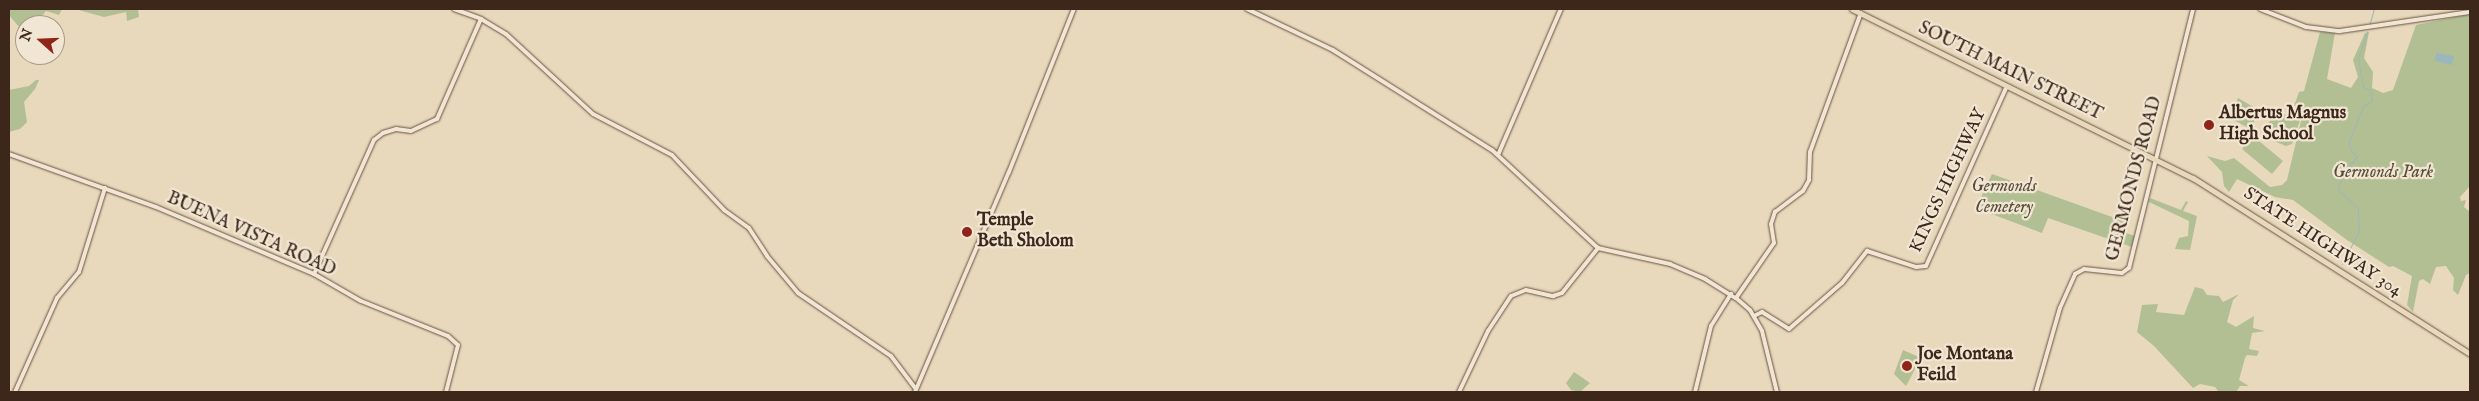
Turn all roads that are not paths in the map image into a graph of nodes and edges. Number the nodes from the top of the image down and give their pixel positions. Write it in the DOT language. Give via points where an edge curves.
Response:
graph roads {
  1 [pos="454,9"];
  2 [pos="1074,9"];
  3 [pos="1247,9"];
  4 [pos="1561,9"];
  5 [pos="1852,9"];
  6 [pos="2193,9"];
  7 [pos="2260,9"];
  8 [pos="2470,12"];
  9 [pos="1861,13"];
  10 [pos="481,18"];
  11 [pos="2007,86"];
  12 [pos="9,154"];
  13 [pos="1498,155"];
  14 [pos="2156,159"];
  15 [pos="105,188"];
  16 [pos="1598,248"];
  17 [pos="314,274"];
  18 [pos="1731,294"];
  19 [pos="1736,298"];
  20 [pos="1754,316"];
  21 [pos="2470,354"];
  22 [pos="915,391"];
  23 [pos="15,392"];
  24 [pos="446,392"];
  25 [pos="1459,392"];
  26 [pos="1695,392"];
  27 [pos="1778,392"];
  28 [pos="2036,392"];
  1 -- 10 [label="street"];
  2 -- 22 [label="street" via="1009,172"];
  3 -- 13 [label="street" via="1333,50"];
  4 -- 13 [label="street"];
  5 -- 9 [label="main road, SOUTH MAIN STREET"];
  6 -- 14 [label="street, GERMONDS ROAD"];
  7 -- 8 [label="street" via="2306,27 2340,32"];
  9 -- 11 [label="main road, SOUTH MAIN STREET"];
  9 -- 19 [label="street" via="1810,152 1809,180 1803,191 1780,206 1771,220 1774,243"];
  10 -- 17 [label="street" via="437,119 411,131 391,130 374,140"];
  10 -- 22 [label="street" via="506,34 593,114 678,160 714,200 749,228 798,293 891,356"];
  11 -- 14 [label="main road, SOUTH MAIN STREET"];
  11 -- 20 [label="street, KINGS HIGHWAY" via="1926,266 1916,267 1867,251 1842,283 1789,329 1762,312"];
  12 -- 15 [label="street, BUENA VISTA ROAD"];
  13 -- 16 [label="street"];
  14 -- 21 [label="main road, STATE HIGHWAY 304" via="2221,195"];
  14 -- 28 [label="street, GERMONDS ROAD" via="2128,270 2122,274 2085,269 2076,273 2060,308"];
  15 -- 17 [label="street, BUENA VISTA ROAD"];
  15 -- 23 [label="street" via="79,272 57,298"];
  16 -- 18 [label="street" via="1670,264"];
  16 -- 25 [label="street" via="1562,293 1553,296 1526,290 1511,296 1488,331"];
  17 -- 24 [label="street, BUENA VISTA ROAD" via="351,297 454,339 457,349"];
  18 -- 19 [label="street"];
  18 -- 26 [label="street" via="1711,326"];
  19 -- 20 [label="street"];
  20 -- 27 [label="street" via="1768,350"];
}
